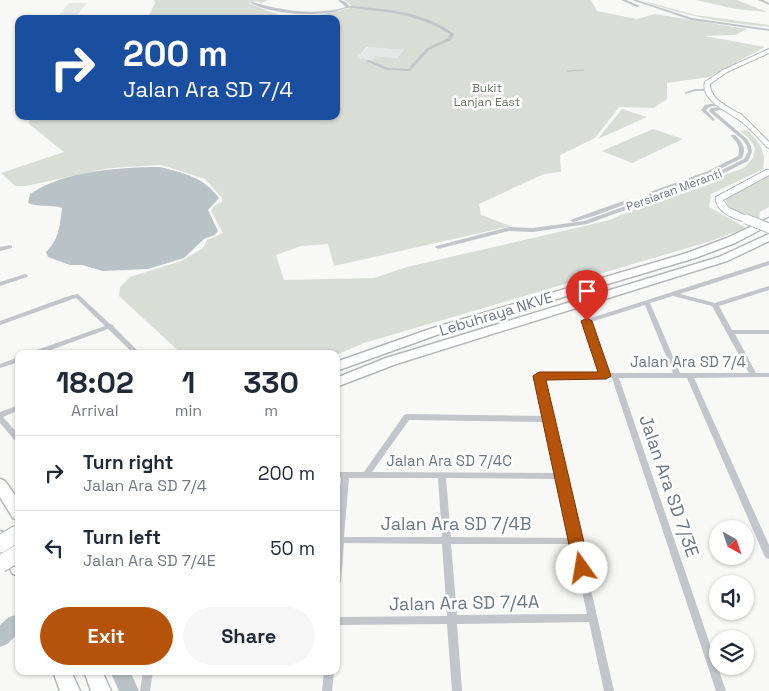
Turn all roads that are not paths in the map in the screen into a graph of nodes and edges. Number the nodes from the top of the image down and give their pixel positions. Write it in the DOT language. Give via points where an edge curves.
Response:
graph roads {
  1 [pos="340,0"];
  2 [pos="624,0"];
  3 [pos="634,0"];
  4 [pos="760,0"];
  5 [pos="252,2"];
  6 [pos="769,4"];
  7 [pos="348,7"];
  8 [pos="652,7"];
  9 [pos="646,8"];
  10 [pos="636,11"];
  11 [pos="769,30"];
  12 [pos="769,51"];
  13 [pos="368,61"];
  14 [pos="686,93"];
  15 [pos="710,93"];
  16 [pos="722,104"];
  17 [pos="742,119"];
  18 [pos="769,146"];
  19 [pos="769,172"];
  20 [pos="769,221"];
  21 [pos="769,228"];
  22 [pos="769,237"];
  23 [pos="438,247"];
  24 [pos="10,248"];
  25 [pos="0,249"];
  26 [pos="769,263"];
  27 [pos="25,276"];
  28 [pos="0,284"];
  29 [pos="769,288"];
  30 [pos="674,294"];
  31 [pos="647,303"];
  32 [pos="715,304"];
  33 [pos="0,323"];
  34 [pos="111,326"];
  35 [pos="730,332"];
  36 [pos="769,332"];
  37 [pos="44,350"];
  38 [pos="134,350"];
  39 [pos="15,360"];
  40 [pos="340,365"];
  41 [pos="0,366"];
  42 [pos="754,375"];
  43 [pos="767,375"];
  44 [pos="610,376"];
  45 [pos="678,376"];
  46 [pos="690,376"];
  47 [pos="340,381"];
  48 [pos="769,384"];
  49 [pos="15,409"];
  50 [pos="0,417"];
  51 [pos="549,419"];
  52 [pos="15,435"];
  53 [pos="341,475"];
  54 [pos="366,475"];
  55 [pos="442,475"];
  56 [pos="562,476"];
  57 [pos="0,485"];
  58 [pos="340,497"];
  59 [pos="15,508"];
  60 [pos="15,535"];
  61 [pos="0,537"];
  62 [pos="340,540"];
  63 [pos="447,541"];
  64 [pos="576,541"];
  65 [pos="0,544"];
  66 [pos="15,555"];
  67 [pos="769,555"];
  68 [pos="15,562"];
  69 [pos="0,564"];
  70 [pos="593,618"];
  71 [pos="452,620"];
  72 [pos="340,621"];
  73 [pos="64,675"];
  74 [pos="95,675"];
  75 [pos="147,675"];
  76 [pos="329,675"];
  77 [pos="70,691"];
  78 [pos="101,691"];
  79 [pos="145,691"];
  80 [pos="327,691"];
  81 [pos="457,691"];
  82 [pos="609,691"];
  83 [pos="721,691"];
  1 -- 7 [label="street"];
  2 -- 9 [label="street"];
  3 -- 8 [label="street"];
  4 -- 6 [label="street"];
  5 -- 7 [label="street" via="306,12 328,12"];
  7 -- 13 [label="street" via="398,12 431,22 452,34 450,39 426,51 409,70 387,69"];
  8 -- 9 [label="street"];
  8 -- 11 [label="street" via="701,21"];
  9 -- 10 [label="street"];
  12 -- 15 [label="street" via="711,79 707,83"];
  14 -- 15 [label="street" via="695,90"];
  15 -- 16 [label="street"];
  16 -- 17 [label="street"];
  16 -- 17 [label="street"];
  16 -- 23 [label="street, Persiaran Meranti" via="710,110 749,146 748,158 742,163 585,223 533,230 509,229"];
  17 -- 18 [label="street"];
  19 -- 21 [label="street, Persiaran Meranti, bridge" via="719,199 725,209"];
  20 -- 40 [label="highway, Lebuhraya NKVE" via="753,231 694,255 444,329"];
  22 -- 47 [label="highway, Lebuhraya NKVE" via="714,262 391,361"];
  24 -- 25 [label="street"];
  26 -- 30 [label="street"];
  27 -- 28 [label="street"];
  29 -- 32 [label="street"];
  30 -- 31 [label="street"];
  30 -- 32 [label="street"];
  31 -- 44 [label="street, Jalan Ara SD 7/3E" via="587,321"];
  31 -- 45 [label="street"];
  32 -- 35 [label="street"];
  33 -- 34 [label="street" via="78,296"];
  34 -- 37 [label="street"];
  34 -- 38 [label="street"];
  35 -- 36 [label="street"];
  35 -- 42 [label="street"];
  39 -- 41 [label="street"];
  42 -- 43 [label="street, Jalan Ara SD 7/4"];
  42 -- 46 [label="street, Jalan Ara SD 7/4"];
  43 -- 48 [label="street"];
  44 -- 45 [label="street, Jalan Ara SD 7/4"];
  44 -- 51 [label="street, Jalan Ara SD 7/4" via="539,376"];
  44 -- 83 [label="street, Jalan Ara SD 7/3E"];
  45 -- 46 [label="street, Jalan Ara SD 7/4"];
  46 -- 67 [label="street"];
  49 -- 50 [label="street"];
  50 -- 52 [label="street"];
  51 -- 54 [label="street" via="407,417"];
  51 -- 56 [label="street, Jalan Ara SD 7/4"];
  53 -- 54 [label="street, Jalan Ara SD 7/4C"];
  53 -- 58 [label="street"];
  54 -- 55 [label="street, Jalan Ara SD 7/4C"];
  55 -- 56 [label="street, Jalan Ara SD 7/4C"];
  55 -- 63 [label="street"];
  56 -- 64 [label="street, Jalan Ara SD 7/4"];
  57 -- 59 [label="highway"];
  60 -- 65 [label="highway, bridge"];
  61 -- 68 [label="highway"];
  62 -- 63 [label="street, Jalan Ara SD 7/4B"];
  63 -- 64 [label="street, Jalan Ara SD 7/4B"];
  63 -- 71 [label="street"];
  64 -- 70 [label="street, Jalan Ara SD 7/4"];
  66 -- 69 [label="highway, bridge"];
  70 -- 71 [label="street, Jalan Ara SD 7/4A"];
  70 -- 82 [label="street, Jalan Ara SD 7/4"];
  71 -- 72 [label="street, Jalan Ara SD 7/4A"];
  71 -- 81 [label="street"];
  73 -- 77 [label="highway"];
  74 -- 78 [label="highway"];
  75 -- 79 [label="street"];
  76 -- 80 [label="street"];
}
